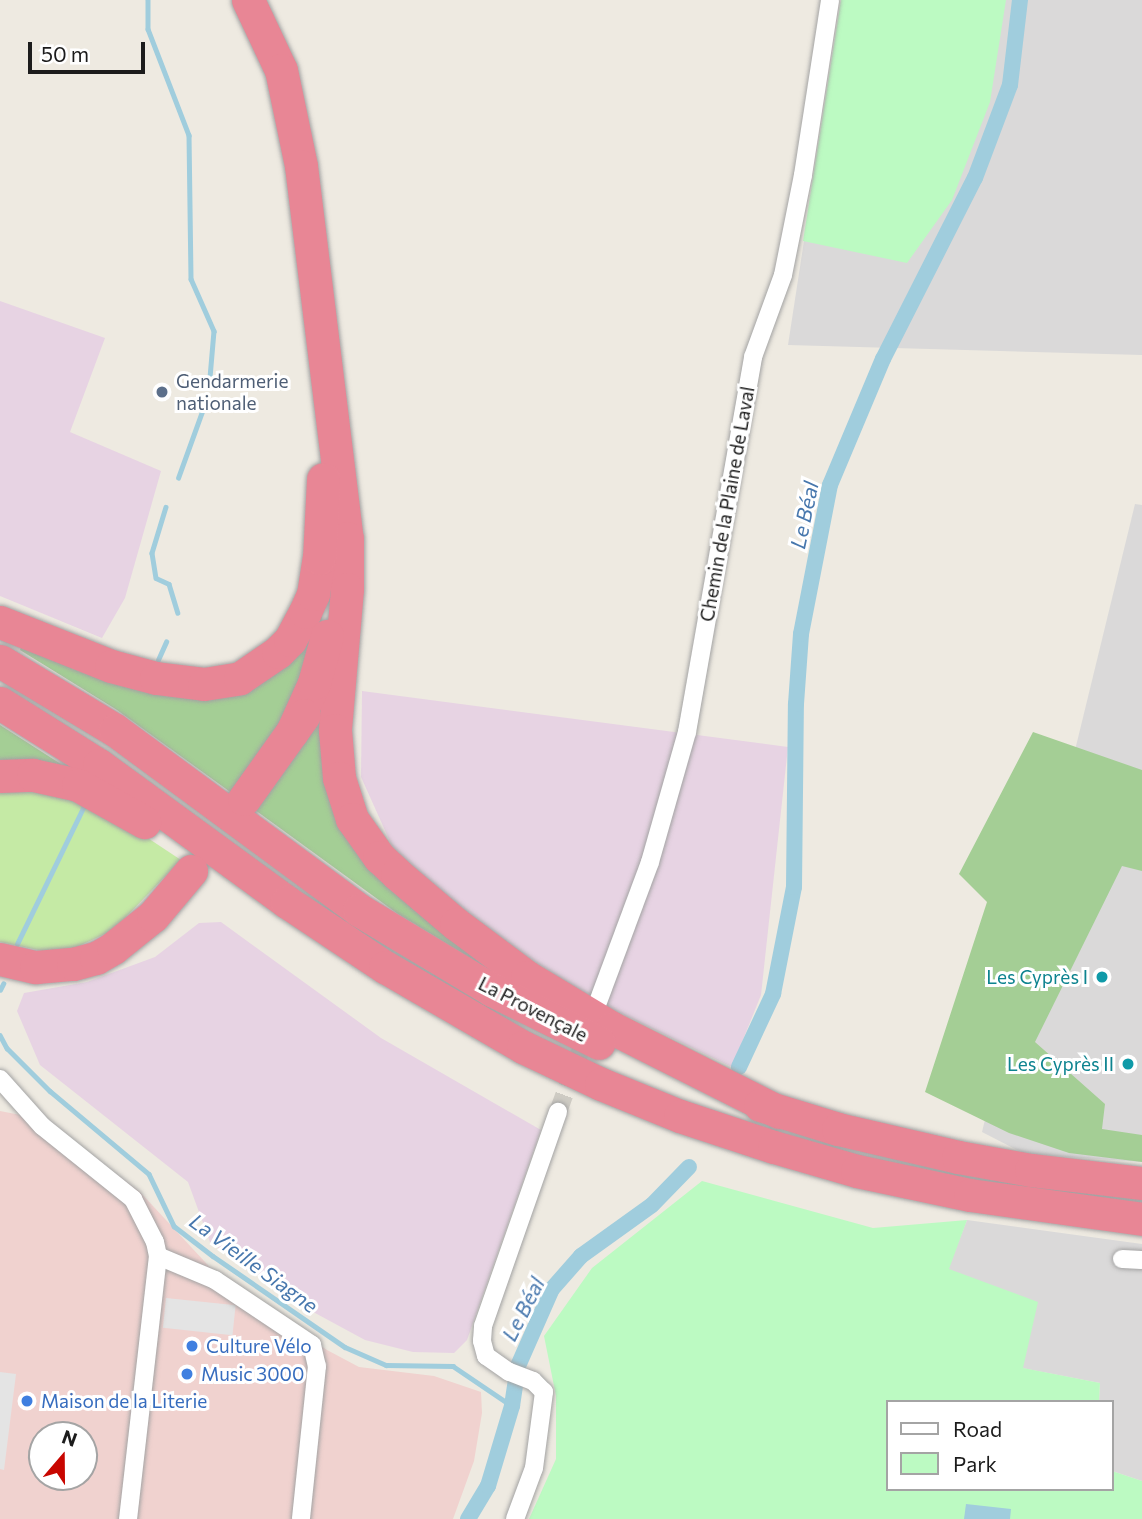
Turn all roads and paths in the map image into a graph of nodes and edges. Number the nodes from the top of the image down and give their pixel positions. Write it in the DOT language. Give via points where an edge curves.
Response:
graph roads {
  1 [pos="230,0"];
  2 [pos="248,0"];
  3 [pos="830,0"];
  4 [pos="323,469"];
  5 [pos="0,621"];
  6 [pos="343,626"];
  7 [pos="0,661"];
  8 [pos="0,703"];
  9 [pos="292,733"];
  10 [pos="0,776"];
  11 [pos="244,799"];
  12 [pos="191,871"];
  13 [pos="0,959"];
  14 [pos="385,967"];
  15 [pos="598,1002"];
  16 [pos="0,1079"];
  17 [pos="0,1102"];
  18 [pos="24,1109"];
  19 [pos="558,1112"];
  20 [pos="779,1112"];
  21 [pos="1142,1183"];
  22 [pos="1142,1219"];
  23 [pos="159,1256"];
  24 [pos="1122,1259"];
  25 [pos="1142,1261"];
  26 [pos="128,1519"];
  27 [pos="301,1519"];
  28 [pos="515,1519"];
  1 -- 4 [label="highway" via="262,62 281,138"];
  2 -- 6 [label="highway" via="281,70 299,154 347,538"];
  3 -- 15 [label="street, Chemin de la Plaine de Laval" via="800,188 783,275 754,357 687,732 650,862"];
  4 -- 5 [label="highway" via="321,545 309,603 290,640 240,678 204,684 156,678 111,666"];
  4 -- 9 [label="highway" via="334,552 331,610 320,665"];
  6 -- 9 [label="highway" via="323,683"];
  6 -- 20 [label="highway" via="335,730 339,778 352,819 379,857 456,924 538,984 612,1028"];
  7 -- 20 [label="highway, La Provençale" via="114,730 313,878 417,947 602,1044"];
  8 -- 14 [label="highway, La Provençale" via="99,765"];
  9 -- 11 [label="highway"];
  10 -- 14 [label="highway" via="57,779 104,797 273,906"];
  12 -- 13 [label="highway" via="153,916 96,958 36,967"];
  14 -- 22 [label="highway, La Provençale" via="523,1047 601,1084 762,1143 857,1171 970,1195"];
  16 -- 18 [label="street"];
  17 -- 18 [label="street"];
  18 -- 23 [label="street" via="133,1199"];
  19 -- 28 [label="street" via="483,1326 486,1356 540,1386 544,1401 534,1468"];
  20 -- 21 [label="highway, La Provençale" via="958,1157"];
  23 -- 26 [label="street"];
  23 -- 27 [label="street" via="215,1280 312,1345 317,1366"];
  24 -- 25 [label="street"];
}
